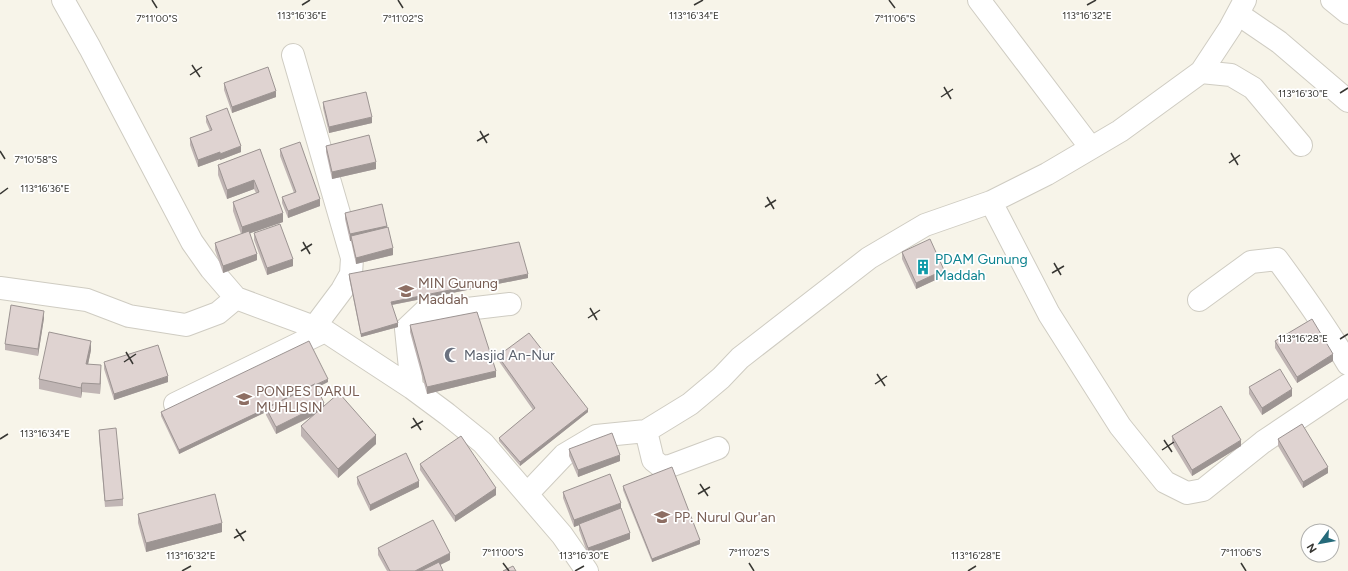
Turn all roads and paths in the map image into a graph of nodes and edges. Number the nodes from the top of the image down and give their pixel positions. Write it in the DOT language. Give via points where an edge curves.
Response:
graph roads {
  1 [pos="63,0"];
  2 [pos="979,0"];
  3 [pos="1332,0"];
  4 [pos="1241,7"];
  5 [pos="1348,13"];
  6 [pos="293,55"];
  7 [pos="1201,72"];
  8 [pos="1348,101"];
  9 [pos="1301,145"];
  10 [pos="1092,148"];
  11 [pos="991,202"];
  12 [pos="0,288"];
  13 [pos="236,298"];
  14 [pos="1199,300"];
  15 [pos="510,304"];
  16 [pos="320,329"];
  17 [pos="1344,349"];
  18 [pos="1348,385"];
  19 [pos="412,388"];
  20 [pos="175,404"];
  21 [pos="646,432"];
  22 [pos="718,448"];
  23 [pos="527,494"];
  24 [pos="587,571"];
  1 -- 13 [label="street" via="192,242"];
  2 -- 10 [label="street"];
  3 -- 5 [label="street"];
  4 -- 7 [label="street"];
  4 -- 8 [label="street"];
  6 -- 16 [label="street" via="352,258 350,274"];
  7 -- 9 [label="street" via="1231,75 1253,88"];
  7 -- 10 [label="street" via="1120,131"];
  10 -- 11 [label="street"];
  11 -- 18 [label="street" via="1049,314 1120,426 1165,482 1187,493 1203,490 1263,442"];
  11 -- 21 [label="street" via="925,225 870,258 740,358 690,404"];
  12 -- 13 [label="street" via="87,300 129,316 186,324 218,313"];
  13 -- 16 [label="street"];
  14 -- 17 [label="street" via="1251,262 1277,258"];
  15 -- 19 [label="street" via="450,311 425,311 406,329"];
  16 -- 19 [label="street"];
  16 -- 20 [label="street"];
  19 -- 23 [label="street" via="483,443"];
  21 -- 22 [label="street" via="653,460 662,467"];
  21 -- 23 [label="street" via="596,436 564,455"];
  23 -- 24 [label="street"];
}
